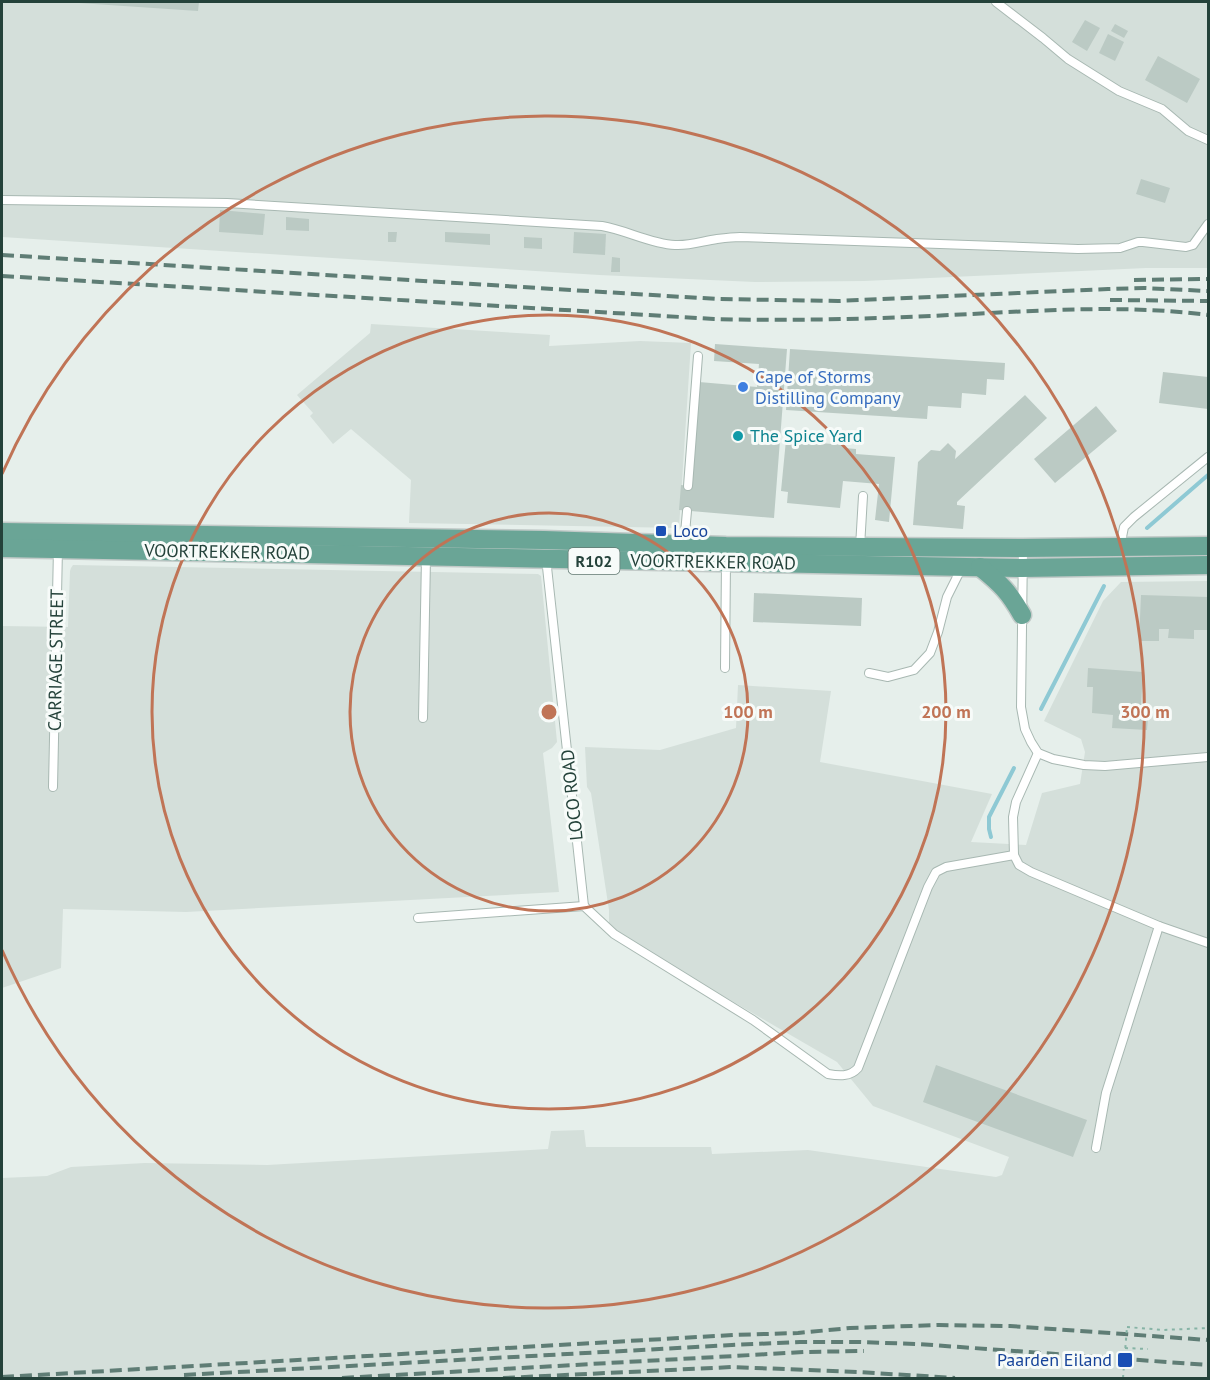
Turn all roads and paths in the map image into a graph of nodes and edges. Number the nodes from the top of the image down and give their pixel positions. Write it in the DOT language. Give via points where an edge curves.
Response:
graph roads {
  1 [pos="996,2"];
  2 [pos="1209,140"];
  3 [pos="2,200"];
  4 [pos="1209,224"];
  5 [pos="698,356"];
  6 [pos="1209,457"];
  7 [pos="688,486"];
  8 [pos="863,496"];
  9 [pos="687,511"];
  10 [pos="2,532"];
  11 [pos="544,540"];
  12 [pos="59,541"];
  13 [pos="684,544"];
  14 [pos="1209,546"];
  15 [pos="1120,547"];
  16 [pos="2,548"];
  17 [pos="426,548"];
  18 [pos="1023,548"];
  19 [pos="726,554"];
  20 [pos="859,556"];
  21 [pos="546,560"];
  22 [pos="1209,565"];
  23 [pos="961,567"];
  24 [pos="980,567"];
  25 [pos="1120,567"];
  26 [pos="1022,568"];
  27 [pos="1022,615"];
  28 [pos="725,668"];
  29 [pos="869,673"];
  30 [pos="423,718"];
  31 [pos="1038,753"];
  32 [pos="1209,757"];
  33 [pos="53,787"];
  34 [pos="1014,855"];
  35 [pos="584,906"];
  36 [pos="418,918"];
  37 [pos="1159,926"];
  38 [pos="1209,943"];
  39 [pos="1096,1148"];
  40 [pos="1209,1328"];
  41 [pos="1125,1348"];
  42 [pos="1148,1349"];
  43 [pos="1123,1378"];
  1 -- 2 [label="lane" via="1068,59 1119,91 1162,109 1188,131"];
  3 -- 4 [label="lane" via="227,203 602,226 673,245 740,237 1078,249 1120,248 1138,242 1186,247 1193,245"];
  5 -- 7 [label="lane"];
  6 -- 15 [label="lane" via="1124,527"];
  8 -- 20 [label="lane"];
  9 -- 13 [label="lane"];
  10 -- 12 [label="main road, VOORTREKKER ROAD / R102"];
  11 -- 13 [label="main road, VOORTREKKER ROAD / R102"];
  11 -- 17 [label="main road, VOORTREKKER ROAD / R102"];
  11 -- 21 [label="lane, LOCO ROAD"];
  12 -- 16 [label="main road, VOORTREKKER ROAD / R102"];
  12 -- 17 [label="main road, VOORTREKKER ROAD / R102"];
  12 -- 33 [label="lane, CARRIAGE STREET"];
  13 -- 19 [label="main road, VOORTREKKER ROAD / R102"];
  14 -- 15 [label="main road, VOORTREKKER ROAD / R102"];
  15 -- 18 [label="main road, VOORTREKKER ROAD / R102"];
  15 -- 25 [label="lane"];
  17 -- 21 [label="main road, VOORTREKKER ROAD / R102"];
  17 -- 30 [label="lane"];
  18 -- 20 [label="main road, VOORTREKKER ROAD / R102"];
  18 -- 26 [label="lane"];
  19 -- 20 [label="main road, VOORTREKKER ROAD / R102"];
  19 -- 21 [label="main road, VOORTREKKER ROAD / R102"];
  19 -- 28 [label="lane"];
  20 -- 23 [label="main road, VOORTREKKER ROAD / R102"];
  21 -- 35 [label="lane, LOCO ROAD"];
  22 -- 25 [label="main road, VOORTREKKER ROAD / R102"];
  23 -- 24 [label="main road, VOORTREKKER ROAD / R102"];
  23 -- 29 [label="lane" via="930,653 914,670 888,676"];
  24 -- 26 [label="main road, VOORTREKKER ROAD / R102"];
  24 -- 27 [label="main road" via="1011,595"];
  25 -- 26 [label="main road, VOORTREKKER ROAD / R102"];
  26 -- 27 [label="lane"];
  27 -- 31 [label="lane" via="1021,707 1025,729"];
  31 -- 32 [label="lane" via="1094,766"];
  31 -- 34 [label="lane" via="1014,809"];
  34 -- 35 [label="lane" via="936,872 858,1068 853,1074 840,1076 828,1074 753,1020 614,934"];
  34 -- 37 [label="lane" via="1019,865 1031,872"];
  35 -- 36 [label="lane"];
  37 -- 38 [label="lane"];
  37 -- 39 [label="lane" via="1106,1093"];
  40 -- 41 [label="path, bridge" via="1127,1327"];
  41 -- 42 [label="path"];
  41 -- 43 [label="path, bridge"];
}
